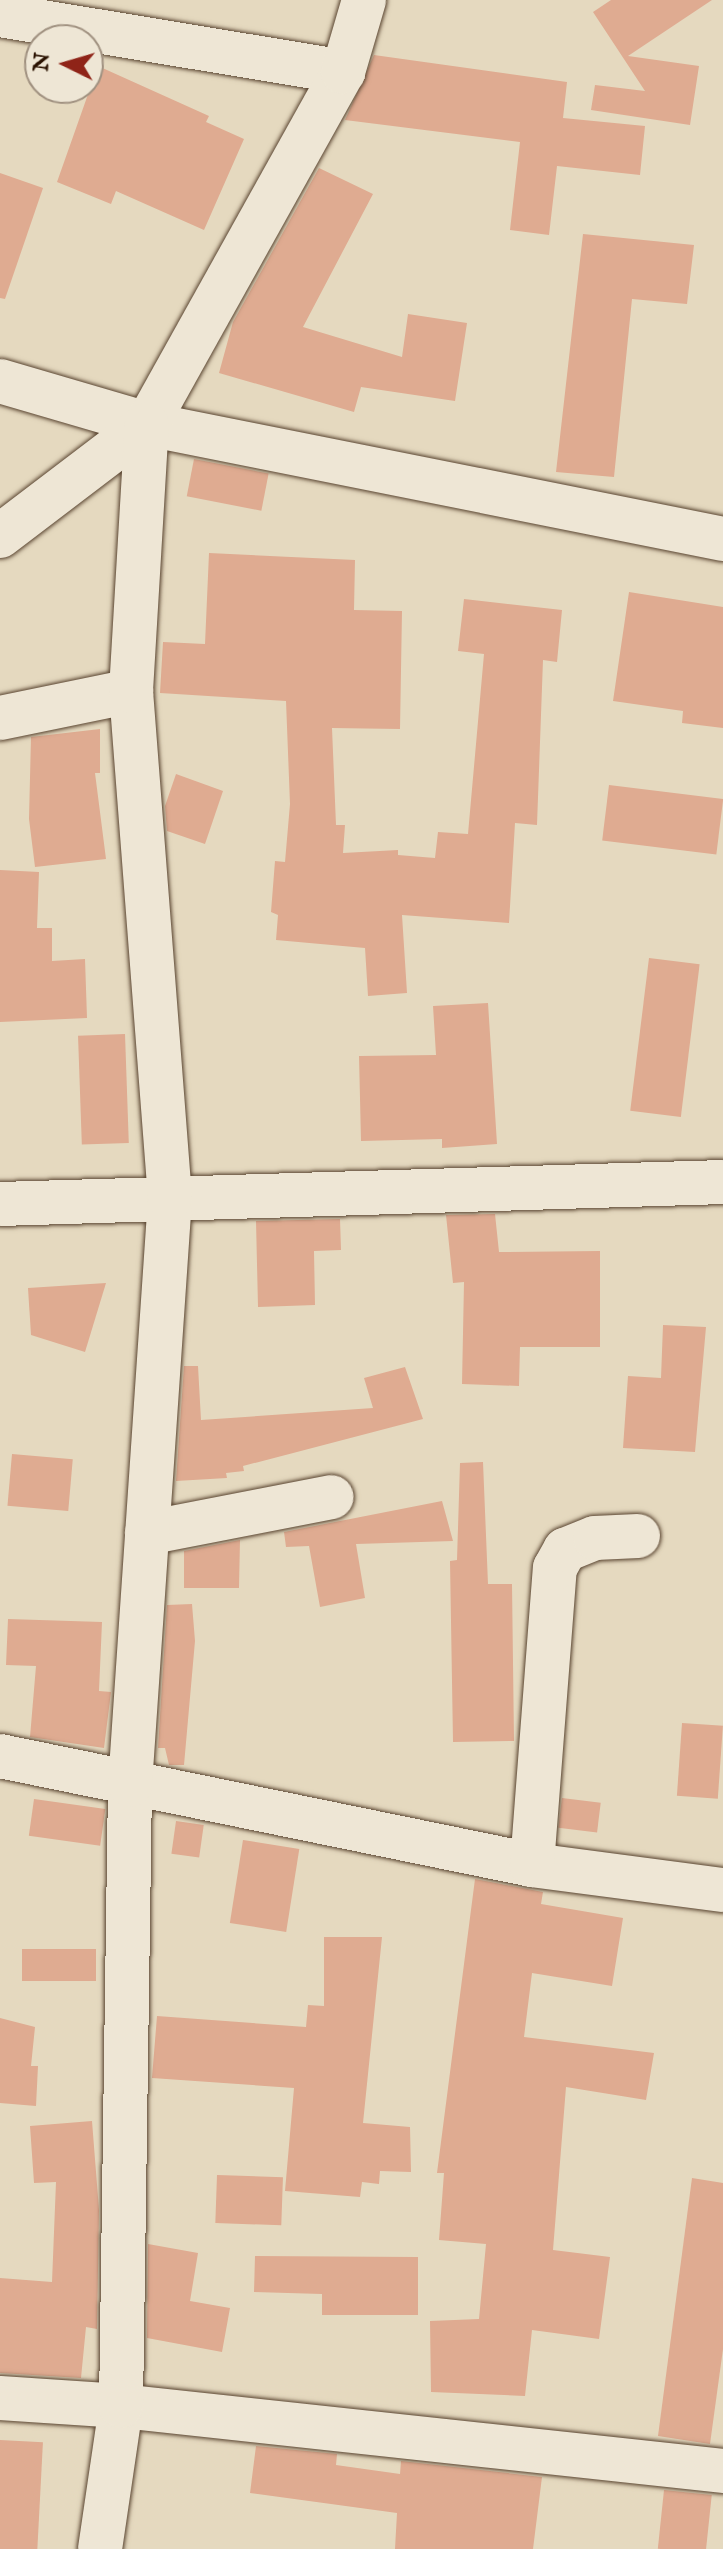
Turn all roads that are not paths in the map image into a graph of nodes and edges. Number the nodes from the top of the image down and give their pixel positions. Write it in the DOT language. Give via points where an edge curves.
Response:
graph roads {
  1 [pos="364,0"];
  2 [pos="0,15"];
  3 [pos="343,72"];
  4 [pos="0,381"];
  5 [pos="147,424"];
  6 [pos="0,536"];
  7 [pos="723,539"];
  8 [pos="131,691"];
  9 [pos="0,718"];
  10 [pos="723,1182"];
  11 [pos="170,1198"];
  12 [pos="0,1204"];
  13 [pos="332,1497"];
  14 [pos="147,1533"];
  15 [pos="638,1536"];
  16 [pos="0,1756"];
  17 [pos="130,1785"];
  18 [pos="532,1865"];
  19 [pos="723,1890"];
  20 [pos="0,2398"];
  21 [pos="121,2406"];
  22 [pos="723,2471"];
  23 [pos="100,2549"];
  1 -- 3 [label="street"];
  2 -- 3 [label="street"];
  3 -- 5 [label="street"];
  4 -- 5 [label="street"];
  5 -- 6 [label="street"];
  5 -- 7 [label="street"];
  5 -- 8 [label="street"];
  8 -- 9 [label="street"];
  8 -- 11 [label="street"];
  10 -- 11 [label="street"];
  11 -- 12 [label="street"];
  11 -- 14 [label="street"];
  13 -- 14 [label="street"];
  14 -- 17 [label="street"];
  15 -- 18 [label="street" via="595,1538 565,1550 555,1568"];
  16 -- 17 [label="street"];
  17 -- 18 [label="street"];
  17 -- 21 [label="street"];
  18 -- 19 [label="street"];
  20 -- 21 [label="street"];
  21 -- 22 [label="street"];
  21 -- 23 [label="street"];
}
